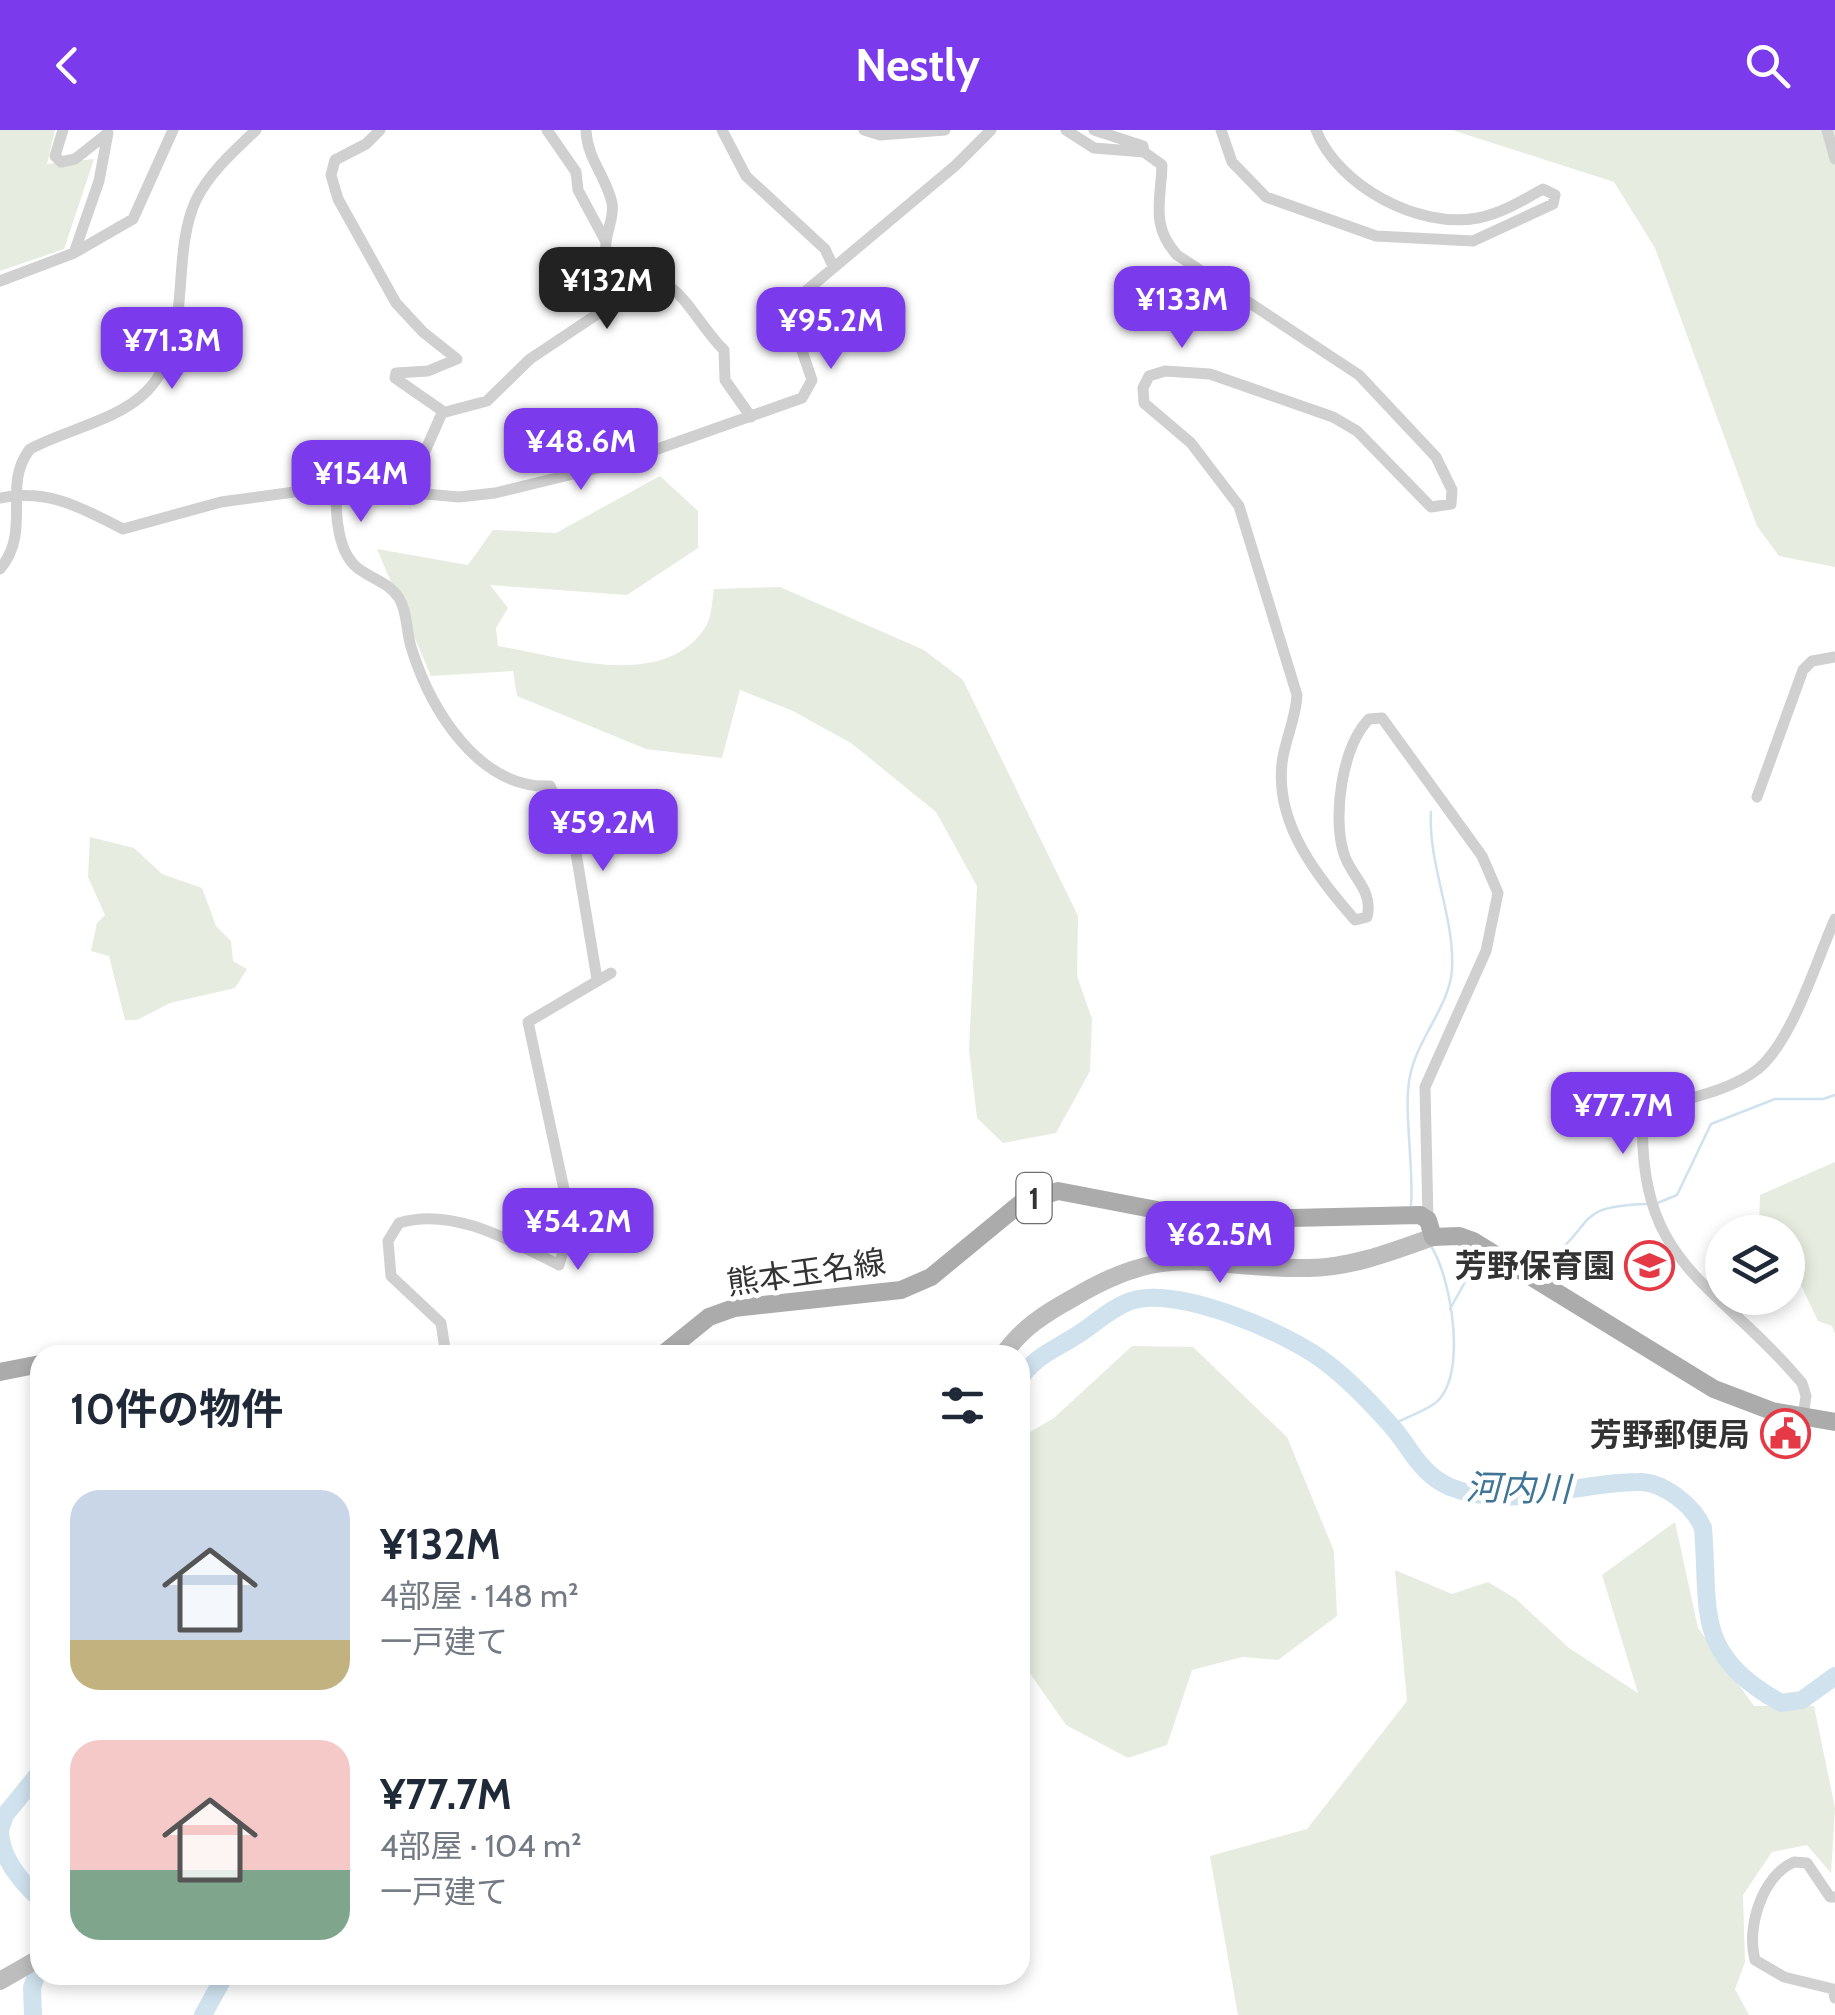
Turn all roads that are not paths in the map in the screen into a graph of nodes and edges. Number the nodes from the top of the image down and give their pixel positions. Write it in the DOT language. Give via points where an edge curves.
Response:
graph roads {
  1 [pos="63,130"];
  2 [pos="173,130"];
  3 [pos="256,130"];
  4 [pos="380,130"];
  5 [pos="547,130"];
  6 [pos="586,130"];
  7 [pos="722,130"];
  8 [pos="864,130"];
  9 [pos="946,130"];
  10 [pos="991,130"];
  11 [pos="1066,130"];
  12 [pos="1094,130"];
  13 [pos="1221,130"];
  14 [pos="1316,130"];
  15 [pos="1827,130"];
  16 [pos="1144,152"];
  17 [pos="1835,159"];
  18 [pos="606,242"];
  19 [pos="74,253"];
  20 [pos="833,266"];
  21 [pos="622,274"];
  22 [pos="0,281"];
  23 [pos="444,412"];
  24 [pos="751,417"];
  25 [pos="338,486"];
  26 [pos="402,490"];
  27 [pos="17,495"];
  28 [pos="0,498"];
  29 [pos="0,569"];
  30 [pos="1835,658"];
  31 [pos="1756,796"];
  32 [pos="1835,919"];
  33 [pos="611,973"];
  34 [pos="597,979"];
  35 [pos="1431,1228"];
  36 [pos="444,1345"];
  37 [pos="674,1345"];
  38 [pos="1010,1345"];
  39 [pos="30,1366"];
  40 [pos="0,1372"];
  41 [pos="1803,1417"];
  42 [pos="1835,1422"];
  43 [pos="1835,1897"];
  44 [pos="30,1964"];
  45 [pos="0,1981"];
  46 [pos="1835,1998"];
  1 -- 19 [label="street" via="55,156 61,162 108,134"];
  2 -- 19 [label="street" via="133,219"];
  3 -- 27 [label="street" via="196,201 160,374 123,409 30,449 20,462"];
  4 -- 23 [label="street" via="335,160 331,174 356,235 396,302 457,359 428,371 396,373"];
  5 -- 18 [label="street" via="576,172 578,190"];
  6 -- 18 [label="street" via="589,156 612,201"];
  7 -- 20 [label="street" via="746,176 825,249"];
  8 -- 9 [label="street"];
  10 -- 20 [label="street"];
  11 -- 16 [label="street" via="1094,148"];
  12 -- 16 [label="street" via="1144,146"];
  13 -- 14 [label="street" via="1232,162 1266,198 1376,236 1473,241 1553,204 1555,195 1543,189 1476,218 1424,215 1349,176 1325,153"];
  15 -- 17 [label="street"];
  16 -- 35 [label="street" via="1162,165 1156,210 1166,242 1359,376 1436,457 1452,490 1451,504 1431,507 1357,431 1210,374 1165,371 1149,376 1143,388 1144,403 1190,443 1239,506 1260,562 1297,695 1282,789 1309,866 1356,920 1368,917 1368,895 1344,854 1341,809 1358,731 1369,719 1382,718 1494,876 1498,908 1486,951 1425,1088"];
  18 -- 21 [label="street"];
  19 -- 22 [label="street"];
  20 -- 24 [label="street" via="790,309 812,380 807,394"];
  21 -- 23 [label="street" via="616,301 530,359 487,401"];
  21 -- 24 [label="street" via="679,294 724,350 725,380"];
  23 -- 26 [label="street"];
  24 -- 26 [label="street" via="618,463 495,493 459,497"];
  25 -- 26 [label="street"];
  25 -- 27 [label="street" via="221,502 123,530 70,501"];
  25 -- 34 [label="street" via="348,557 402,602 434,703 488,766 522,785 550,786 573,835"];
  27 -- 28 [label="street"];
  27 -- 29 [label="street" via="19,528"];
  30 -- 31 [label="street" via="1812,661 1803,670"];
  32 -- 41 [label="street" via="1782,1037 1756,1071 1642,1111 1660,1234 1802,1383"];
  33 -- 34 [label="street"];
  34 -- 36 [label="street" via="528,1022 568,1208 570,1232 559,1265 452,1221 400,1222 388,1241 392,1276 441,1323"];
  35 -- 37 [label="main road, 熊本玉名線 / 1" via="1406,1213 1209,1220 1058,1191 1022,1204 931,1277 900,1290 734,1308"];
  35 -- 38 [label="main road" via="1338,1266 1182,1259 1130,1268 1039,1317"];
  35 -- 41 [label="main road, 熊本玉名線 / 1" via="1473,1242 1714,1388"];
  39 -- 40 [label="main road"];
  41 -- 42 [label="main road, 熊本玉名線 / 1"];
  43 -- 46 [label="street" via="1807,1863 1786,1866 1766,1892 1752,1928 1752,1950 1755,1960 1784,1977 1833,1989"];
  44 -- 45 [label="main road"];
}
